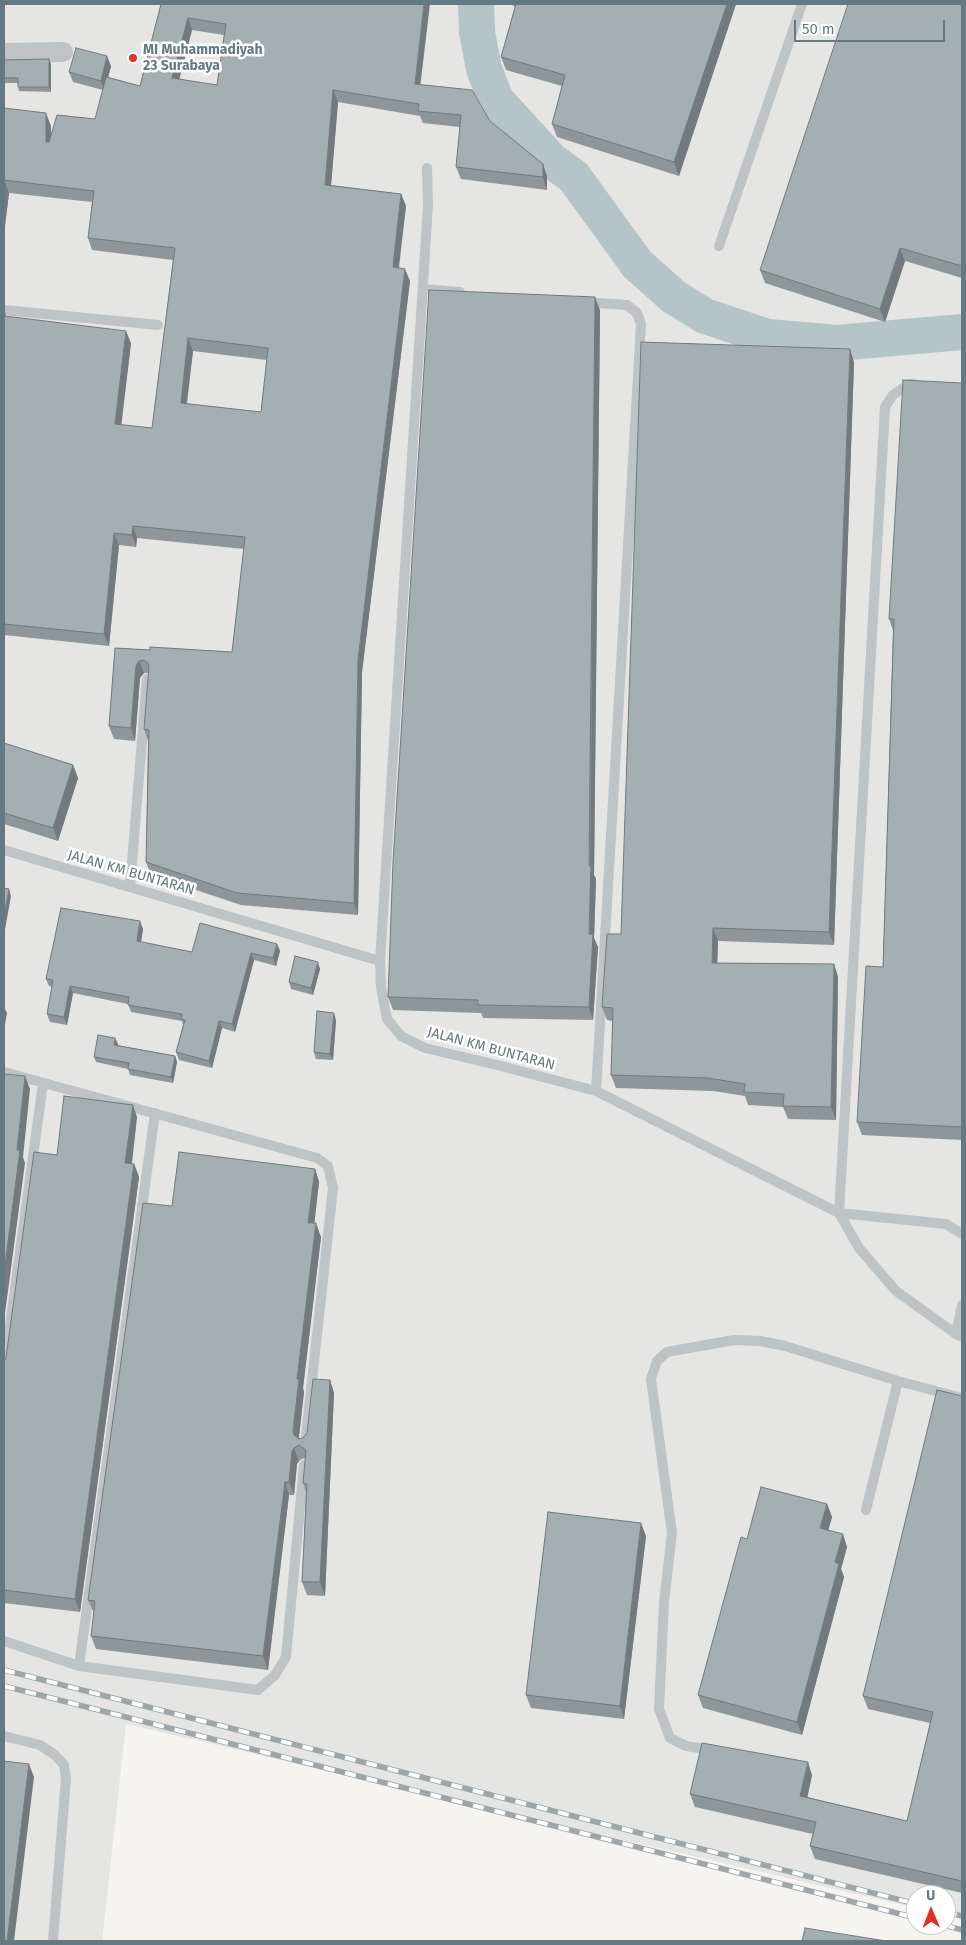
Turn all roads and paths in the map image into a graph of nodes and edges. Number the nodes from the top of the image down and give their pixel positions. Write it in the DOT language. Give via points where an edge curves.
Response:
graph roads {
  1 [pos="802,4"];
  2 [pos="63,52"];
  3 [pos="4,53"];
  4 [pos="427,168"];
  5 [pos="720,246"];
  6 [pos="423,289"];
  7 [pos="472,293"];
  8 [pos="569,300"];
  9 [pos="4,310"];
  10 [pos="158,325"];
  11 [pos="927,384"];
  12 [pos="147,679"];
  13 [pos="4,850"];
  14 [pos="130,886"];
  15 [pos="380,961"];
  16 [pos="4,1072"];
  17 [pos="43,1084"];
  18 [pos="596,1091"];
  19 [pos="155,1113"];
  20 [pos="838,1213"];
  21 [pos="962,1234"];
  22 [pos="962,1305"];
  23 [pos="959,1335"];
  24 [pos="4,1370"];
  25 [pos="898,1381"];
  26 [pos="962,1398"];
  27 [pos="305,1445"];
  28 [pos="304,1465"];
  29 [pos="866,1510"];
  30 [pos="4,1641"];
  31 [pos="79,1666"];
  32 [pos="4,1736"];
  33 [pos="723,1752"];
  34 [pos="53,1941"];
  1 -- 5 [label="lane"];
  2 -- 3 [label="street"];
  4 -- 6 [label="lane"];
  6 -- 7 [label="lane"];
  6 -- 15 [label="lane"];
  8 -- 18 [label="lane" via="627,305 637,313 641,324"];
  9 -- 10 [label="lane"];
  11 -- 20 [label="lane" via="909,384 892,395 885,407"];
  12 -- 14 [label="lane"];
  13 -- 14 [label="lane, JALAN KM BUNTARAN"];
  14 -- 15 [label="lane, JALAN KM BUNTARAN"];
  15 -- 18 [label="lane, JALAN KM BUNTARAN" via="380,986 387,1019 401,1036 425,1048"];
  16 -- 17 [label="lane"];
  17 -- 19 [label="lane"];
  17 -- 24 [label="lane"];
  18 -- 20 [label="lane, JALAN KM BUNTARAN"];
  19 -- 27 [label="lane" via="317,1158 328,1166 333,1188"];
  19 -- 31 [label="lane"];
  20 -- 21 [label="lane, JALAN KM BUNTARAN" via="946,1224"];
  20 -- 23 [label="lane" via="860,1248 896,1291"];
  22 -- 23 [label="lane"];
  25 -- 26 [label="lane"];
  25 -- 29 [label="lane"];
  25 -- 33 [label="lane" via="761,1341 734,1340 667,1352 657,1361 651,1379 672,1533 664,1602 660,1709 670,1738 686,1746"];
  28 -- 31 [label="lane" via="286,1657 275,1676 258,1690"];
  30 -- 31 [label="lane"];
  32 -- 34 [label="lane" via="40,1745 64,1766 66,1778"];
}
